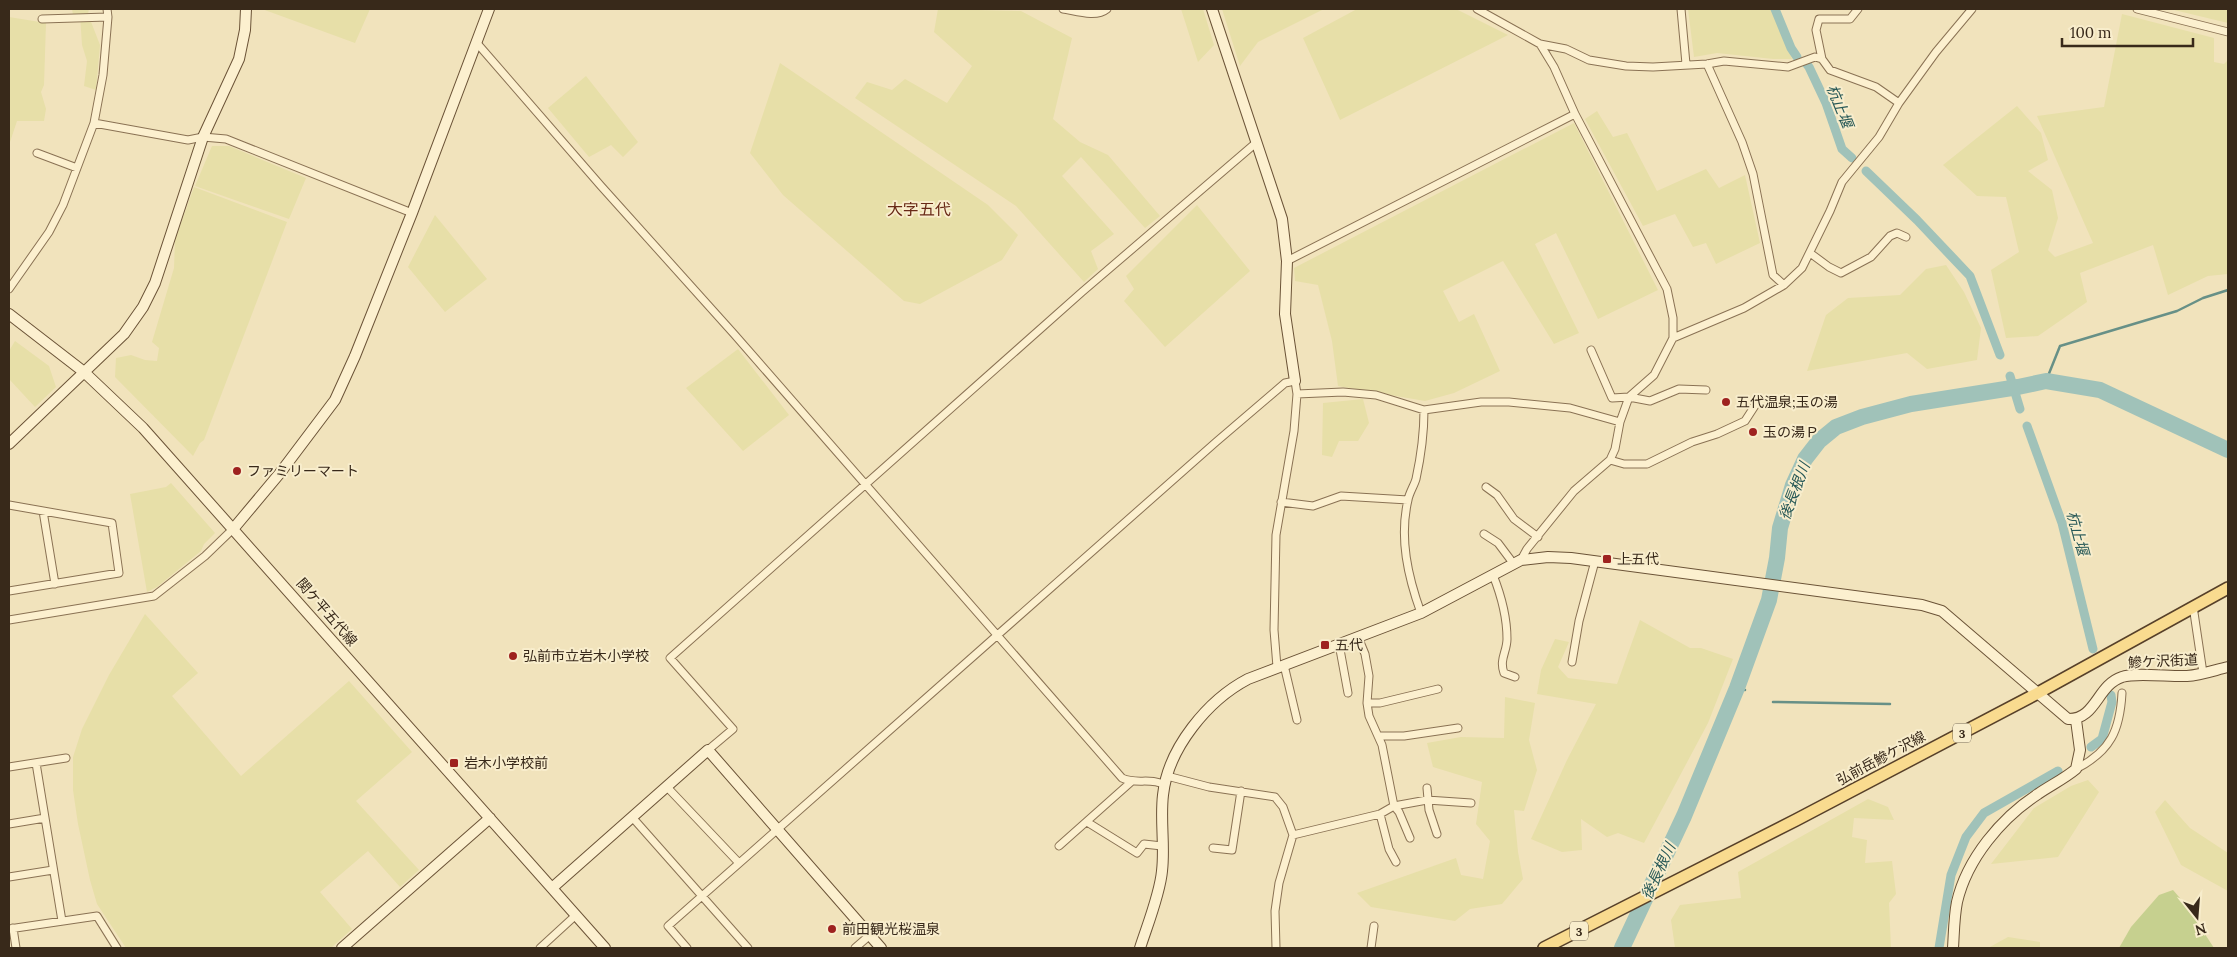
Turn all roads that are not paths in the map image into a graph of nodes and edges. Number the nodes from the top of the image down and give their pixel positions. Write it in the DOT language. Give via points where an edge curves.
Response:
graph roads {
  1 [pos="246,9"];
  2 [pos="490,9"];
  3 [pos="1064,9"];
  4 [pos="1107,9"];
  5 [pos="1212,9"];
  6 [pos="1477,9"];
  7 [pos="1680,9"];
  8 [pos="1858,9"];
  9 [pos="1972,9"];
  10 [pos="2136,9"];
  11 [pos="108,13"];
  12 [pos="42,19"];
  13 [pos="2228,32"];
  14 [pos="476,42"];
  15 [pos="1540,44"];
  16 [pos="1822,59"];
  17 [pos="1686,64"];
  18 [pos="1707,64"];
  19 [pos="1899,103"];
  20 [pos="1575,114"];
  21 [pos="94,124"];
  22 [pos="203,137"];
  23 [pos="1257,142"];
  24 [pos="37,152"];
  25 [pos="77,168"];
  26 [pos="412,213"];
  27 [pos="1906,236"];
  28 [pos="1810,253"];
  29 [pos="1287,260"];
  30 [pos="1784,285"];
  31 [pos="9,289"];
  32 [pos="9,314"];
  33 [pos="1673,338"];
  34 [pos="1591,350"];
  35 [pos="84,372"];
  36 [pos="1295,381"];
  37 [pos="1706,390"];
  38 [pos="1297,394"];
  39 [pos="1629,397"];
  40 [pos="1756,404"];
  41 [pos="1424,410"];
  42 [pos="1620,422"];
  43 [pos="9,444"];
  44 [pos="1610,460"];
  45 [pos="865,486"];
  46 [pos="1486,487"];
  47 [pos="1408,500"];
  48 [pos="1281,502"];
  49 [pos="9,504"];
  50 [pos="43,511"];
  51 [pos="234,528"];
  52 [pos="1484,534"];
  53 [pos="1538,537"];
  54 [pos="1517,561"];
  55 [pos="1595,561"];
  56 [pos="1493,575"];
  57 [pos="54,584"];
  58 [pos="2228,588"];
  59 [pos="9,591"];
  60 [pos="2193,606"];
  61 [pos="1421,612"];
  62 [pos="9,620"];
  63 [pos="998,635"];
  64 [pos="1358,637"];
  65 [pos="1339,644"];
  66 [pos="1572,662"];
  67 [pos="1280,666"];
  68 [pos="2228,667"];
  69 [pos="2203,673"];
  70 [pos="1515,677"];
  71 [pos="1438,689"];
  72 [pos="1348,693"];
  73 [pos="2122,693"];
  74 [pos="2036,694"];
  75 [pos="1367,703"];
  76 [pos="1297,720"];
  77 [pos="2076,720"];
  78 [pos="1458,728"];
  79 [pos="1378,736"];
  80 [pos="708,750"];
  81 [pos="66,758"];
  82 [pos="36,763"];
  83 [pos="9,767"];
  84 [pos="2076,769"];
  85 [pos="1166,780"];
  86 [pos="1131,782"];
  87 [pos="667,786"];
  88 [pos="1427,788"];
  89 [pos="1241,791"];
  90 [pos="1427,800"];
  91 [pos="1471,803"];
  92 [pos="1394,806"];
  93 [pos="1380,814"];
  94 [pos="632,817"];
  95 [pos="45,818"];
  96 [pos="490,818"];
  97 [pos="1087,822"];
  98 [pos="9,824"];
  99 [pos="778,830"];
  100 [pos="1437,834"];
  101 [pos="1293,835"];
  102 [pos="1410,838"];
  103 [pos="1059,846"];
  104 [pos="1162,846"];
  105 [pos="1213,848"];
  106 [pos="1396,862"];
  107 [pos="739,863"];
  108 [pos="53,870"];
  109 [pos="9,877"];
  110 [pos="552,888"];
  111 [pos="703,895"];
  112 [pos="576,915"];
  113 [pos="62,921"];
  114 [pos="1374,926"];
  115 [pos="11,929"];
  116 [pos="870,935"];
  117 [pos="16,948"];
  118 [pos="117,948"];
  119 [pos="342,948"];
  120 [pos="540,948"];
  121 [pos="605,948"];
  122 [pos="687,948"];
  123 [pos="748,948"];
  124 [pos="855,948"];
  125 [pos="881,948"];
  126 [pos="1140,948"];
  127 [pos="1276,948"];
  128 [pos="1371,948"];
  129 [pos="1544,948"];
  130 [pos="1953,948"];
  1 -- 22 [label="street" via="246,30 239,59"];
  2 -- 14 [label="street"];
  3 -- 4 [label="street" via="1082,13"];
  5 -- 23 [label="street"];
  6 -- 15 [label="street"];
  7 -- 17 [label="street"];
  8 -- 16 [label="street" via="1850,19 1819,19 1816,30"];
  9 -- 19 [label="street"];
  10 -- 13 [label="street"];
  11 -- 12 [label="street"];
  11 -- 21 [label="street" via="103,75"];
  14 -- 26 [label="street"];
  14 -- 45 [label="street"];
  15 -- 17 [label="street" via="1566,49 1589,60 1626,66"];
  15 -- 20 [label="street"];
  16 -- 18 [label="street" via="1816,57 1788,67 1724,61"];
  16 -- 19 [label="street" via="1830,70 1876,88"];
  17 -- 18 [label="street"];
  18 -- 30 [label="street" via="1742,142 1773,275"];
  19 -- 28 [label="street" via="1879,137 1842,182"];
  20 -- 29 [label="street"];
  20 -- 33 [label="street" via="1667,290"];
  21 -- 22 [label="street" via="188,140"];
  21 -- 25 [label="street"];
  22 -- 26 [label="street" via="226,139"];
  22 -- 35 [label="street" via="155,283 129,328"];
  23 -- 29 [label="street" via="1282,219"];
  23 -- 45 [label="street" via="1082,292"];
  24 -- 25 [label="street"];
  25 -- 31 [label="street" via="49,232"];
  26 -- 51 [label="street" via="335,400"];
  27 -- 28 [label="street" via="1897,233 1890,236 1871,257 1841,273"];
  28 -- 30 [label="street" via="1802,268"];
  29 -- 36 [label="street" via="1285,314"];
  30 -- 33 [label="street" via="1744,308"];
  32 -- 35 [label="street, 関ケ平五代線"];
  33 -- 39 [label="street" via="1654,375"];
  34 -- 39 [label="street" via="1612,398"];
  35 -- 43 [label="street"];
  35 -- 51 [label="street, 関ケ平五代線" via="144,428"];
  36 -- 38 [label="street"];
  36 -- 63 [label="street" via="1285,383"];
  37 -- 39 [label="street" via="1679,390 1650,401"];
  38 -- 41 [label="street" via="1376,394"];
  38 -- 48 [label="street"];
  39 -- 42 [label="street"];
  40 -- 44 [label="street" via="1745,421 1647,464"];
  41 -- 42 [label="street" via="1481,402 1510,402 1570,408"];
  41 -- 47 [label="street" via="1424,434"];
  42 -- 44 [label="street"];
  44 -- 53 [label="street" via="1574,490"];
  45 -- 63 [label="street"];
  45 -- 80 [label="street" via="670,658 733,729"];
  46 -- 53 [label="street" via="1497,495 1514,520"];
  47 -- 48 [label="street" via="1341,496 1314,506"];
  47 -- 61 [label="street" via="1404,535 1408,568"];
  48 -- 67 [label="street" via="1276,535 1274,630"];
  49 -- 50 [label="street"];
  50 -- 57 [label="street"];
  50 -- 57 [label="street" via="112,523 119,573"];
  51 -- 62 [label="street" via="205,556 154,596"];
  51 -- 96 [label="street, 関ケ平五代線"];
  52 -- 54 [label="street"];
  53 -- 54 [label="street"];
  54 -- 55 [label="street" via="1548,557"];
  54 -- 56 [label="street"];
  55 -- 66 [label="street"];
  55 -- 74 [label="street" via="1922,605 1942,611 2006,664"];
  56 -- 61 [label="street"];
  56 -- 70 [label="street" via="1500,594 1508,641 1502,667 1504,673"];
  57 -- 59 [label="street"];
  58 -- 60 [label="main road, 弘前岳鰺ケ沢線 / 3"];
  60 -- 69 [label="street"];
  60 -- 74 [label="main road, 弘前岳鰺ケ沢線 / 3"];
  61 -- 64 [label="street"];
  63 -- 86 [label="street" via="1122,778"];
  63 -- 99 [label="street"];
  64 -- 65 [label="street"];
  64 -- 75 [label="street" via="1369,676"];
  65 -- 67 [label="street"];
  65 -- 72 [label="street"];
  67 -- 76 [label="street"];
  67 -- 85 [label="street" via="1235,686 1202,714"];
  68 -- 69 [label="street, 鰺ケ沢街道"];
  69 -- 77 [label="street, 鰺ケ沢街道" via="2123,676 2104,689 2086,715"];
  71 -- 75 [label="street" via="1380,703"];
  73 -- 84 [label="street" via="2116,733 2090,762"];
  74 -- 77 [label="street" via="2068,719"];
  74 -- 129 [label="main road, 弘前岳鰺ケ沢線 / 3"];
  75 -- 79 [label="street"];
  77 -- 84 [label="street" via="2080,750"];
  78 -- 79 [label="street" via="1404,736"];
  79 -- 92 [label="street"];
  80 -- 87 [label="street"];
  80 -- 99 [label="street"];
  81 -- 82 [label="street"];
  82 -- 83 [label="street"];
  82 -- 95 [label="street"];
  84 -- 130 [label="street" via="2002,823 1983,848 1963,882 1957,904"];
  85 -- 86 [label="street"];
  85 -- 89 [label="street"];
  85 -- 104 [label="street"];
  86 -- 97 [label="street"];
  87 -- 94 [label="street"];
  87 -- 107 [label="street"];
  88 -- 90 [label="street"];
  89 -- 101 [label="street" via="1275,797 1283,807"];
  89 -- 105 [label="street" via="1232,850"];
  90 -- 91 [label="street"];
  90 -- 92 [label="street"];
  90 -- 100 [label="street"];
  92 -- 93 [label="street"];
  92 -- 102 [label="street"];
  93 -- 101 [label="street"];
  93 -- 106 [label="street" via="1389,850"];
  94 -- 110 [label="street"];
  94 -- 111 [label="street"];
  95 -- 98 [label="street"];
  95 -- 108 [label="street"];
  96 -- 110 [label="street, 関ケ平五代線"];
  96 -- 119 [label="street"];
  97 -- 103 [label="street"];
  97 -- 104 [label="street" via="1137,853 1144,844"];
  99 -- 107 [label="street"];
  99 -- 116 [label="street"];
  101 -- 127 [label="street" via="1279,883 1275,911"];
  104 -- 126 [label="street" via="1162,872"];
  107 -- 111 [label="street"];
  108 -- 109 [label="street"];
  108 -- 113 [label="street"];
  110 -- 112 [label="street, 関ケ平五代線"];
  111 -- 122 [label="street" via="668,926"];
  111 -- 123 [label="street"];
  112 -- 120 [label="street"];
  112 -- 121 [label="street, 関ケ平五代線"];
  113 -- 115 [label="street"];
  113 -- 118 [label="street" via="97,916"];
  114 -- 128 [label="street"];
  115 -- 117 [label="street"];
  116 -- 124 [label="street"];
  116 -- 125 [label="street"];
}
